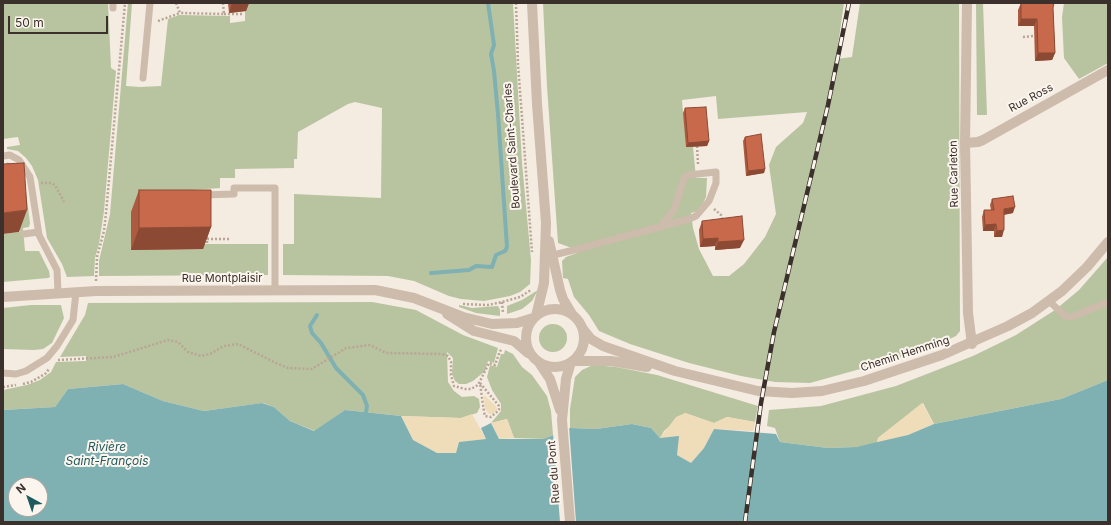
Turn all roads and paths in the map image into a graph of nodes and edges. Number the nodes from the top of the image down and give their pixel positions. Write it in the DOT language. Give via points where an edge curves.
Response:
graph roads {
  1 [pos="125,3"];
  2 [pos="150,3"];
  3 [pos="176,3"];
  4 [pos="223,3"];
  5 [pos="516,3"];
  6 [pos="532,3"];
  7 [pos="967,3"];
  8 [pos="180,13"];
  9 [pos="224,14"];
  10 [pos="243,14"];
  11 [pos="168,17"];
  12 [pos="1034,36"];
  13 [pos="1023,37"];
  14 [pos="1108,70"];
  15 [pos="143,78"];
  16 [pos="965,143"];
  17 [pos="697,146"];
  18 [pos="3,156"];
  19 [pos="699,174"];
  20 [pos="38,184"];
  21 [pos="192,196"];
  22 [pos="64,202"];
  23 [pos="708,203"];
  24 [pos="723,221"];
  25 [pos="661,226"];
  26 [pos="38,232"];
  27 [pos="207,232"];
  28 [pos="24,234"];
  29 [pos="207,239"];
  30 [pos="229,239"];
  31 [pos="1108,242"];
  32 [pos="207,244"];
  33 [pos="533,256"];
  34 [pos="549,256"];
  35 [pos="96,280"];
  36 [pos="533,287"];
  37 [pos="275,290"];
  38 [pos="58,292"];
  39 [pos="76,292"];
  40 [pos="3,297"];
  41 [pos="1049,301"];
  42 [pos="1108,302"];
  43 [pos="439,308"];
  44 [pos="572,314"];
  45 [pos="503,316"];
  46 [pos="534,317"];
  47 [pos="583,329"];
  48 [pos="972,344"];
  49 [pos="499,354"];
  50 [pos="55,360"];
  51 [pos="536,361"];
  52 [pos="572,362"];
  53 [pos="675,371"];
  54 [pos="3,373"];
  55 [pos="480,383"];
  56 [pos="562,420"];
  57 [pos="570,522"];
  1 -- 35 [label="path" via="106,213 97,257"];
  2 -- 15 [label="lane"];
  3 -- 8 [label="path"];
  4 -- 9 [label="path"];
  5 -- 33 [label="path, Boulevard Saint-Charles" via="518,64"];
  6 -- 34 [label="street" via="536,97"];
  7 -- 16 [label="street, Rue Carleton"];
  8 -- 9 [label="path"];
  8 -- 11 [label="path"];
  9 -- 10 [label="path"];
  12 -- 13 [label="path"];
  14 -- 16 [label="street, Rue Ross" via="983,140"];
  16 -- 48 [label="street, Rue Carleton" via="968,313"];
  17 -- 19 [label="path"];
  18 -- 26 [label="lane" via="15,157 28,171 32,183"];
  19 -- 23 [label="lane" via="716,172 716,183"];
  19 -- 25 [label="lane" via="684,178 674,210"];
  20 -- 22 [label="path" via="51,183 57,188"];
  21 -- 37 [label="lane" via="234,194 234,188 275,188"];
  23 -- 24 [label="path"];
  23 -- 25 [label="lane" via="696,216"];
  25 -- 34 [label="lane"];
  26 -- 28 [label="lane"];
  26 -- 38 [label="lane" via="57,270"];
  27 -- 29 [label="path"];
  29 -- 30 [label="path"];
  29 -- 32 [label="path"];
  31 -- 41 [label="street, Chemin Hemming" via="1076,279"];
  34 -- 44 [label="street" via="563,299"];
  34 -- 46 [label="street" via="542,294"];
  36 -- 45 [label="path" via="520,297 502,302"];
  37 -- 39 [label="street, Rue Montplaisir"];
  37 -- 43 [label="street, Rue Montplaisir" via="375,290 414,298"];
  38 -- 39 [label="street, Rue Montplaisir"];
  38 -- 40 [label="street, Rue Montplaisir"];
  39 -- 54 [label="lane" via="73,320 47,358 26,371 16,374"];
  41 -- 42 [label="lane" via="1065,316 1072,317"];
  41 -- 48 [label="street, Chemin Hemming"];
  43 -- 46 [label="street, Rue Montplaisir" via="492,324 517,323"];
  43 -- 51 [label="street, Rue Montplaisir" via="474,331 514,341"];
  44 -- 46 [label="street" via="554,309"];
  44 -- 47 [label="street"];
  46 -- 51 [label="street" via="527,326 525,342"];
  47 -- 52 [label="street" via="583,345"];
  47 -- 53 [label="street, Chemin Hemming" via="591,339 603,346"];
  48 -- 53 [label="street, Chemin Hemming" via="864,381 807,393 758,391"];
  49 -- 55 [label="path" via="495,365 489,363"];
  50 -- 55 [label="path" via="113,357 168,340 178,342 188,352 201,356 224,346 238,344 288,368 312,369 346,348 370,345 386,353 448,356 454,386 458,389 471,389"];
  51 -- 52 [label="street" via="557,368"];
  51 -- 56 [label="street" via="550,379"];
  52 -- 53 [label="street, Chemin Hemming" via="611,361"];
  52 -- 56 [label="street" via="566,379"];
  55 -- 55 [label="path" via="499,406 499,410 491,417 485,416"];
  56 -- 57 [label="street, Rue du Pont"];
}
